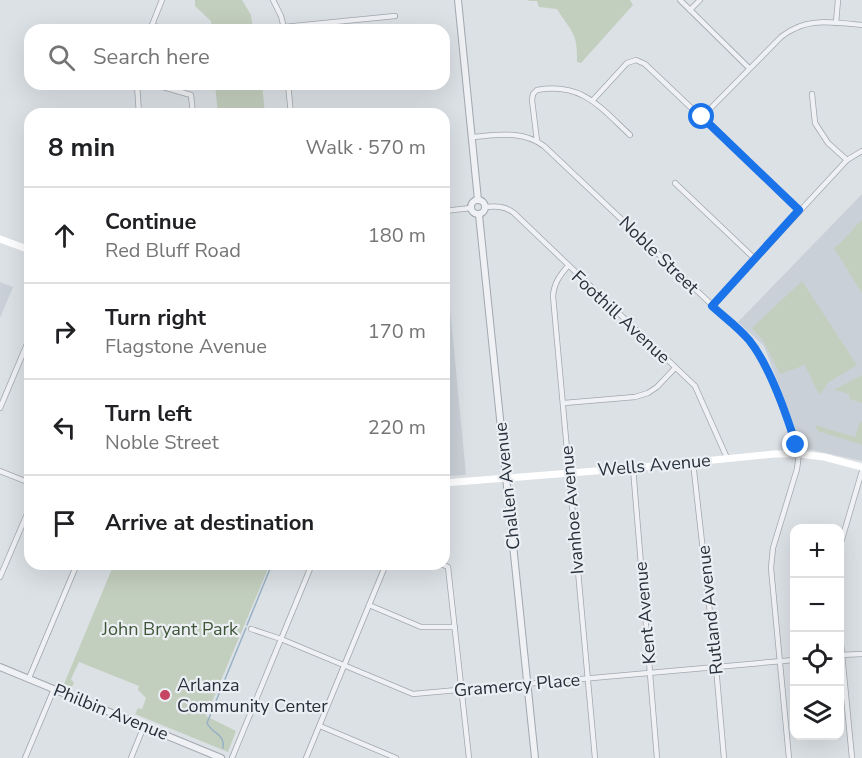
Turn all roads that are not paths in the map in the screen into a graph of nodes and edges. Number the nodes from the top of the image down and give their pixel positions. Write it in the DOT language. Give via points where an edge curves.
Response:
graph roads {
  1 [pos="162,0"];
  2 [pos="273,0"];
  3 [pos="458,0"];
  4 [pos="680,0"];
  5 [pos="700,0"];
  6 [pos="838,0"];
  7 [pos="690,10"];
  8 [pos="395,16"];
  9 [pos="836,23"];
  10 [pos="152,24"];
  11 [pos="283,24"];
  12 [pos="327,24"];
  13 [pos="862,25"];
  14 [pos="749,68"];
  15 [pos="137,90"];
  16 [pos="174,90"];
  17 [pos="289,90"];
  18 [pos="812,94"];
  19 [pos="593,100"];
  20 [pos="139,108"];
  21 [pos="192,108"];
  22 [pos="290,108"];
  23 [pos="702,117"];
  24 [pos="630,135"];
  25 [pos="472,137"];
  26 [pos="537,141"];
  27 [pos="862,151"];
  28 [pos="847,160"];
  29 [pos="675,183"];
  30 [pos="478,200"];
  31 [pos="485,207"];
  32 [pos="471,208"];
  33 [pos="450,210"];
  34 [pos="799,210"];
  35 [pos="479,215"];
  36 [pos="0,238"];
  37 [pos="24,248"];
  38 [pos="755,259"];
  39 [pos="568,266"];
  40 [pos="712,306"];
  41 [pos="24,351"];
  42 [pos="675,368"];
  43 [pos="564,403"];
  44 [pos="0,408"];
  45 [pos="799,454"];
  46 [pos="727,458"];
  47 [pos="693,462"];
  48 [pos="633,468"];
  49 [pos="862,469"];
  50 [pos="0,471"];
  51 [pos="568,473"];
  52 [pos="506,479"];
  53 [pos="24,481"];
  54 [pos="450,483"];
  55 [pos="24,521"];
  56 [pos="844,532"];
  57 [pos="74,570"];
  58 [pos="310,570"];
  59 [pos="384,570"];
  60 [pos="448,570"];
  61 [pos="0,577"];
  62 [pos="369,605"];
  63 [pos="455,627"];
  64 [pos="251,629"];
  65 [pos="281,639"];
  66 [pos="862,654"];
  67 [pos="844,655"];
  68 [pos="790,661"];
  69 [pos="780,662"];
  70 [pos="344,665"];
  71 [pos="0,667"];
  72 [pos="716,667"];
  73 [pos="650,673"];
  74 [pos="29,678"];
  75 [pos="588,678"];
  76 [pos="527,684"];
  77 [pos="844,686"];
  78 [pos="54,688"];
  79 [pos="460,690"];
  80 [pos="144,726"];
  81 [pos="320,726"];
  82 [pos="25,758"];
  83 [pos="131,758"];
  84 [pos="221,758"];
  85 [pos="232,758"];
  86 [pos="306,758"];
  87 [pos="396,758"];
  88 [pos="469,758"];
  89 [pos="535,758"];
  90 [pos="595,758"];
  91 [pos="657,758"];
  92 [pos="724,758"];
  93 [pos="789,758"];
  94 [pos="852,758"];
  1 -- 10 [label="street"];
  2 -- 11 [label="street"];
  3 -- 25 [label="street"];
  4 -- 7 [label="street"];
  5 -- 7 [label="street"];
  6 -- 9 [label="street"];
  7 -- 14 [label="street"];
  8 -- 12 [label="street"];
  9 -- 13 [label="street"];
  9 -- 14 [label="street" via="794,28"];
  14 -- 23 [label="street"];
  15 -- 20 [label="street"];
  16 -- 21 [label="street" via="191,95"];
  17 -- 22 [label="street"];
  18 -- 28 [label="street" via="815,123 828,143"];
  19 -- 23 [label="street" via="627,63 636,60"];
  19 -- 24 [label="street"];
  19 -- 26 [label="street" via="571,90 537,90 532,100"];
  23 -- 34 [label="street"];
  25 -- 26 [label="street, Noble Street" via="508,134"];
  25 -- 30 [label="street"];
  26 -- 40 [label="street, Noble Street"];
  27 -- 28 [label="street"];
  28 -- 34 [label="street"];
  29 -- 38 [label="street"];
  30 -- 31 [label="street"];
  30 -- 32 [label="street"];
  31 -- 35 [label="street"];
  31 -- 39 [label="street, Foothill Avenue" via="510,210"];
  32 -- 33 [label="street"];
  32 -- 35 [label="street"];
  34 -- 38 [label="street"];
  35 -- 52 [label="street, Challen Avenue"];
  36 -- 37 [label="main road"];
  38 -- 40 [label="street"];
  39 -- 42 [label="street, Foothill Avenue"];
  39 -- 43 [label="street, Ivanhoe Avenue" via="555,284 553,296"];
  40 -- 45 [label="street, Noble Street" via="747,338 764,362"];
  41 -- 44 [label="street"];
  42 -- 43 [label="street" via="648,393"];
  42 -- 46 [label="street, Foothill Avenue" via="695,386"];
  43 -- 51 [label="street, Ivanhoe Avenue"];
  45 -- 46 [label="main road, Wells Avenue"];
  45 -- 49 [label="main road, Wells Avenue"];
  45 -- 69 [label="street" via="771,567"];
  46 -- 47 [label="main road, Wells Avenue"];
  47 -- 48 [label="main road, Wells Avenue"];
  47 -- 72 [label="street, Rutland Avenue"];
  48 -- 51 [label="main road, Wells Avenue"];
  48 -- 73 [label="street, Kent Avenue"];
  49 -- 56 [label="street"];
  50 -- 53 [label="street"];
  51 -- 52 [label="main road, Wells Avenue"];
  51 -- 75 [label="street, Ivanhoe Avenue"];
  52 -- 54 [label="main road, Wells Avenue"];
  52 -- 76 [label="street, Challen Avenue"];
  55 -- 61 [label="street"];
  57 -- 74 [label="street"];
  58 -- 65 [label="street"];
  59 -- 62 [label="street"];
  60 -- 63 [label="street"];
  62 -- 63 [label="street" via="421,627"];
  62 -- 70 [label="street"];
  63 -- 79 [label="street"];
  64 -- 65 [label="street, Gramercy Place"];
  65 -- 70 [label="street, Gramercy Place"];
  65 -- 85 [label="street"];
  66 -- 67 [label="street"];
  68 -- 69 [label="street, Gramercy Place"];
  69 -- 72 [label="street, Gramercy Place"];
  69 -- 93 [label="street"];
  70 -- 79 [label="street, Gramercy Place" via="413,694"];
  70 -- 81 [label="street"];
  71 -- 74 [label="street, Philbin Avenue"];
  72 -- 73 [label="street, Gramercy Place"];
  72 -- 92 [label="street, Rutland Avenue"];
  73 -- 75 [label="street, Gramercy Place"];
  73 -- 91 [label="street, Kent Avenue"];
  74 -- 78 [label="street, Philbin Avenue"];
  75 -- 76 [label="street, Gramercy Place"];
  75 -- 90 [label="street, Ivanhoe Avenue"];
  76 -- 79 [label="street, Gramercy Place"];
  76 -- 89 [label="street, Challen Avenue"];
  77 -- 94 [label="street"];
  78 -- 80 [label="street, Philbin Avenue"];
  78 -- 82 [label="street"];
  79 -- 88 [label="street"];
  80 -- 83 [label="street"];
  80 -- 84 [label="street, Philbin Avenue"];
  81 -- 86 [label="street"];
  81 -- 87 [label="street"];
}
